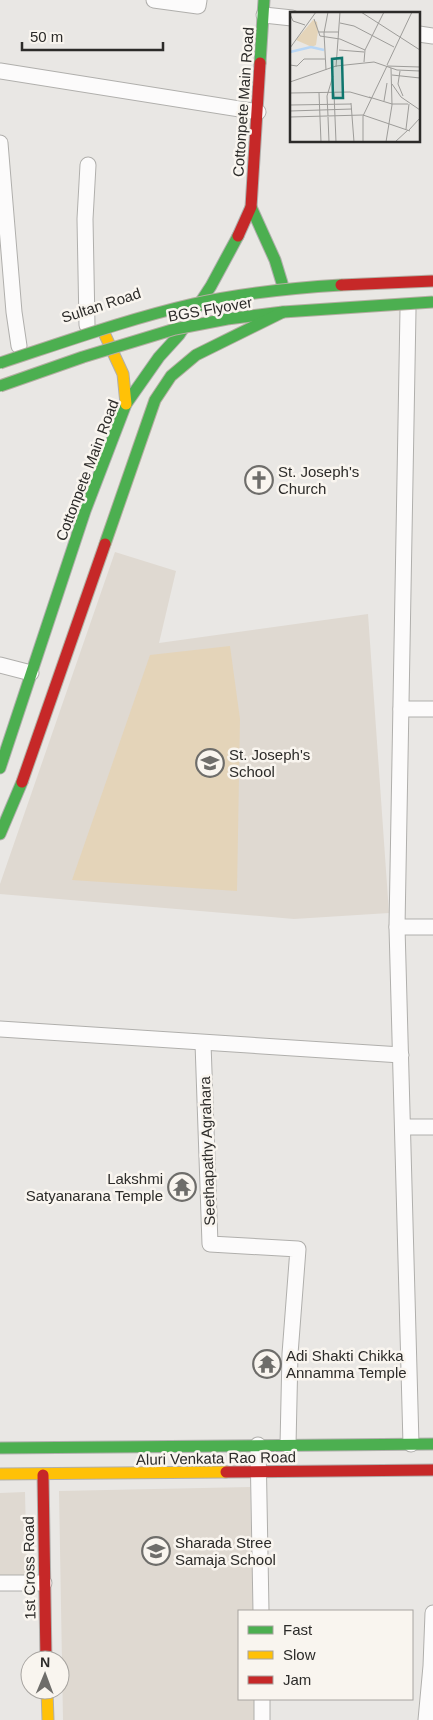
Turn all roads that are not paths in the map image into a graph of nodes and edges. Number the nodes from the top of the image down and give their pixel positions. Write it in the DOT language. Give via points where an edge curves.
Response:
graph roads {
  1 [pos="154,0"];
  2 [pos="199,0"];
  3 [pos="264,7"];
  4 [pos="290,17"];
  5 [pos="420,34"];
  6 [pos="433,36"];
  7 [pos="0,71"];
  8 [pos="258,112"];
  9 [pos="0,143"];
  10 [pos="88,165"];
  11 [pos="251,207"];
  12 [pos="3,225"];
  13 [pos="433,275"];
  14 [pos="433,280"];
  15 [pos="282,283"];
  16 [pos="220,286"];
  17 [pos="433,302"];
  18 [pos="433,309"];
  19 [pos="408,310"];
  20 [pos="283,312"];
  21 [pos="93,322"];
  22 [pos="179,335"];
  23 [pos="19,346"];
  24 [pos="0,352"];
  25 [pos="115,355"];
  26 [pos="0,363"];
  27 [pos="0,386"];
  28 [pos="0,393"];
  29 [pos="126,404"];
  30 [pos="0,665"];
  31 [pos="32,673"];
  32 [pos="401,709"];
  33 [pos="433,709"];
  34 [pos="1,758"];
  35 [pos="0,834"];
  36 [pos="397,927"];
  37 [pos="433,927"];
  38 [pos="0,1029"];
  39 [pos="203,1044"];
  40 [pos="400,1055"];
  41 [pos="403,1126"];
  42 [pos="433,1127"];
  43 [pos="411,1444"];
  44 [pos="433,1444"];
  45 [pos="258,1445"];
  46 [pos="288,1445"];
  47 [pos="0,1448"];
  48 [pos="433,1470"];
  49 [pos="258,1472"];
  50 [pos="0,1474"];
  51 [pos="42,1475"];
  52 [pos="0,1583"];
  53 [pos="44,1583"];
  54 [pos="261,1610"];
  55 [pos="433,1613"];
  56 [pos="46,1650"];
  57 [pos="47,1700"];
  58 [pos="262,1700"];
  59 [pos="48,1720"];
  60 [pos="262,1720"];
  61 [pos="426,1720"];
  1 -- 2 [label="street" via="198,6"];
  3 -- 4 [label="street"];
  3 -- 8 [label="main road, Cottonpete Main Road"];
  5 -- 6 [label="street"];
  7 -- 8 [label="street"];
  8 -- 11 [label="main road, Cottonpete Main Road"];
  9 -- 12 [label="street"];
  10 -- 21 [label="street" via="85,219"];
  11 -- 15 [label="main road, Cottonpete Main Road"];
  11 -- 16 [label="main road, Cottonpete Main Road"];
  12 -- 23 [label="street"];
  13 -- 15 [label="main road, Sultan Road"];
  14 -- 26 [label="main road, BGS Flyover, bridge" via="282,289 221,298 76,337"];
  15 -- 16 [label="main road, Sultan Road"];
  16 -- 21 [label="main road, Sultan Road"];
  16 -- 22 [label="main road, Cottonpete Main Road"];
  17 -- 20 [label="main road, BGS Flyover, bridge"];
  18 -- 19 [label="main road"];
  19 -- 22 [label="main road" via="296,317"];
  19 -- 32 [label="street"];
  20 -- 27 [label="main road, BGS Flyover, bridge" via="174,329"];
  20 -- 35 [label="main road, bridge" via="196,355 171,376 155,400 22,782"];
  21 -- 23 [label="main road, Sultan Road"];
  21 -- 25 [label="main road" via="103,332"];
  22 -- 25 [label="main road"];
  22 -- 29 [label="main road, Cottonpete Main Road"];
  23 -- 24 [label="main road, Sultan Road"];
  25 -- 28 [label="main road"];
  25 -- 29 [label="main road" via="123,374"];
  29 -- 31 [label="main road, Cottonpete Main Road" via="85,511"];
  30 -- 31 [label="street"];
  31 -- 34 [label="main road, Cottonpete Main Road"];
  32 -- 33 [label="street"];
  32 -- 36 [label="street"];
  36 -- 37 [label="street"];
  36 -- 40 [label="street"];
  38 -- 39 [label="street"];
  39 -- 40 [label="street"];
  39 -- 46 [label="street, Seethapathy Agrahara" via="210,1244 298,1249 290,1354"];
  40 -- 41 [label="street"];
  41 -- 42 [label="street"];
  41 -- 43 [label="street"];
  43 -- 44 [label="main road, Aluri Venkata Rao Road"];
  43 -- 46 [label="main road, Aluri Venkata Rao Road"];
  45 -- 46 [label="main road, Aluri Venkata Rao Road"];
  45 -- 47 [label="main road, Aluri Venkata Rao Road"];
  45 -- 49 [label="street"];
  48 -- 49 [label="main road, Aluri Venkata Rao Road"];
  49 -- 51 [label="main road, Aluri Venkata Rao Road"];
  49 -- 54 [label="street"];
  50 -- 51 [label="main road, Aluri Venkata Rao Road"];
  51 -- 53 [label="main road, 1st Cross Road"];
  52 -- 53 [label="street"];
  53 -- 56 [label="main road, 1st Cross Road"];
  55 -- 61 [label="street"];
  57 -- 59 [label="main road"];
  58 -- 60 [label="street"];
}
